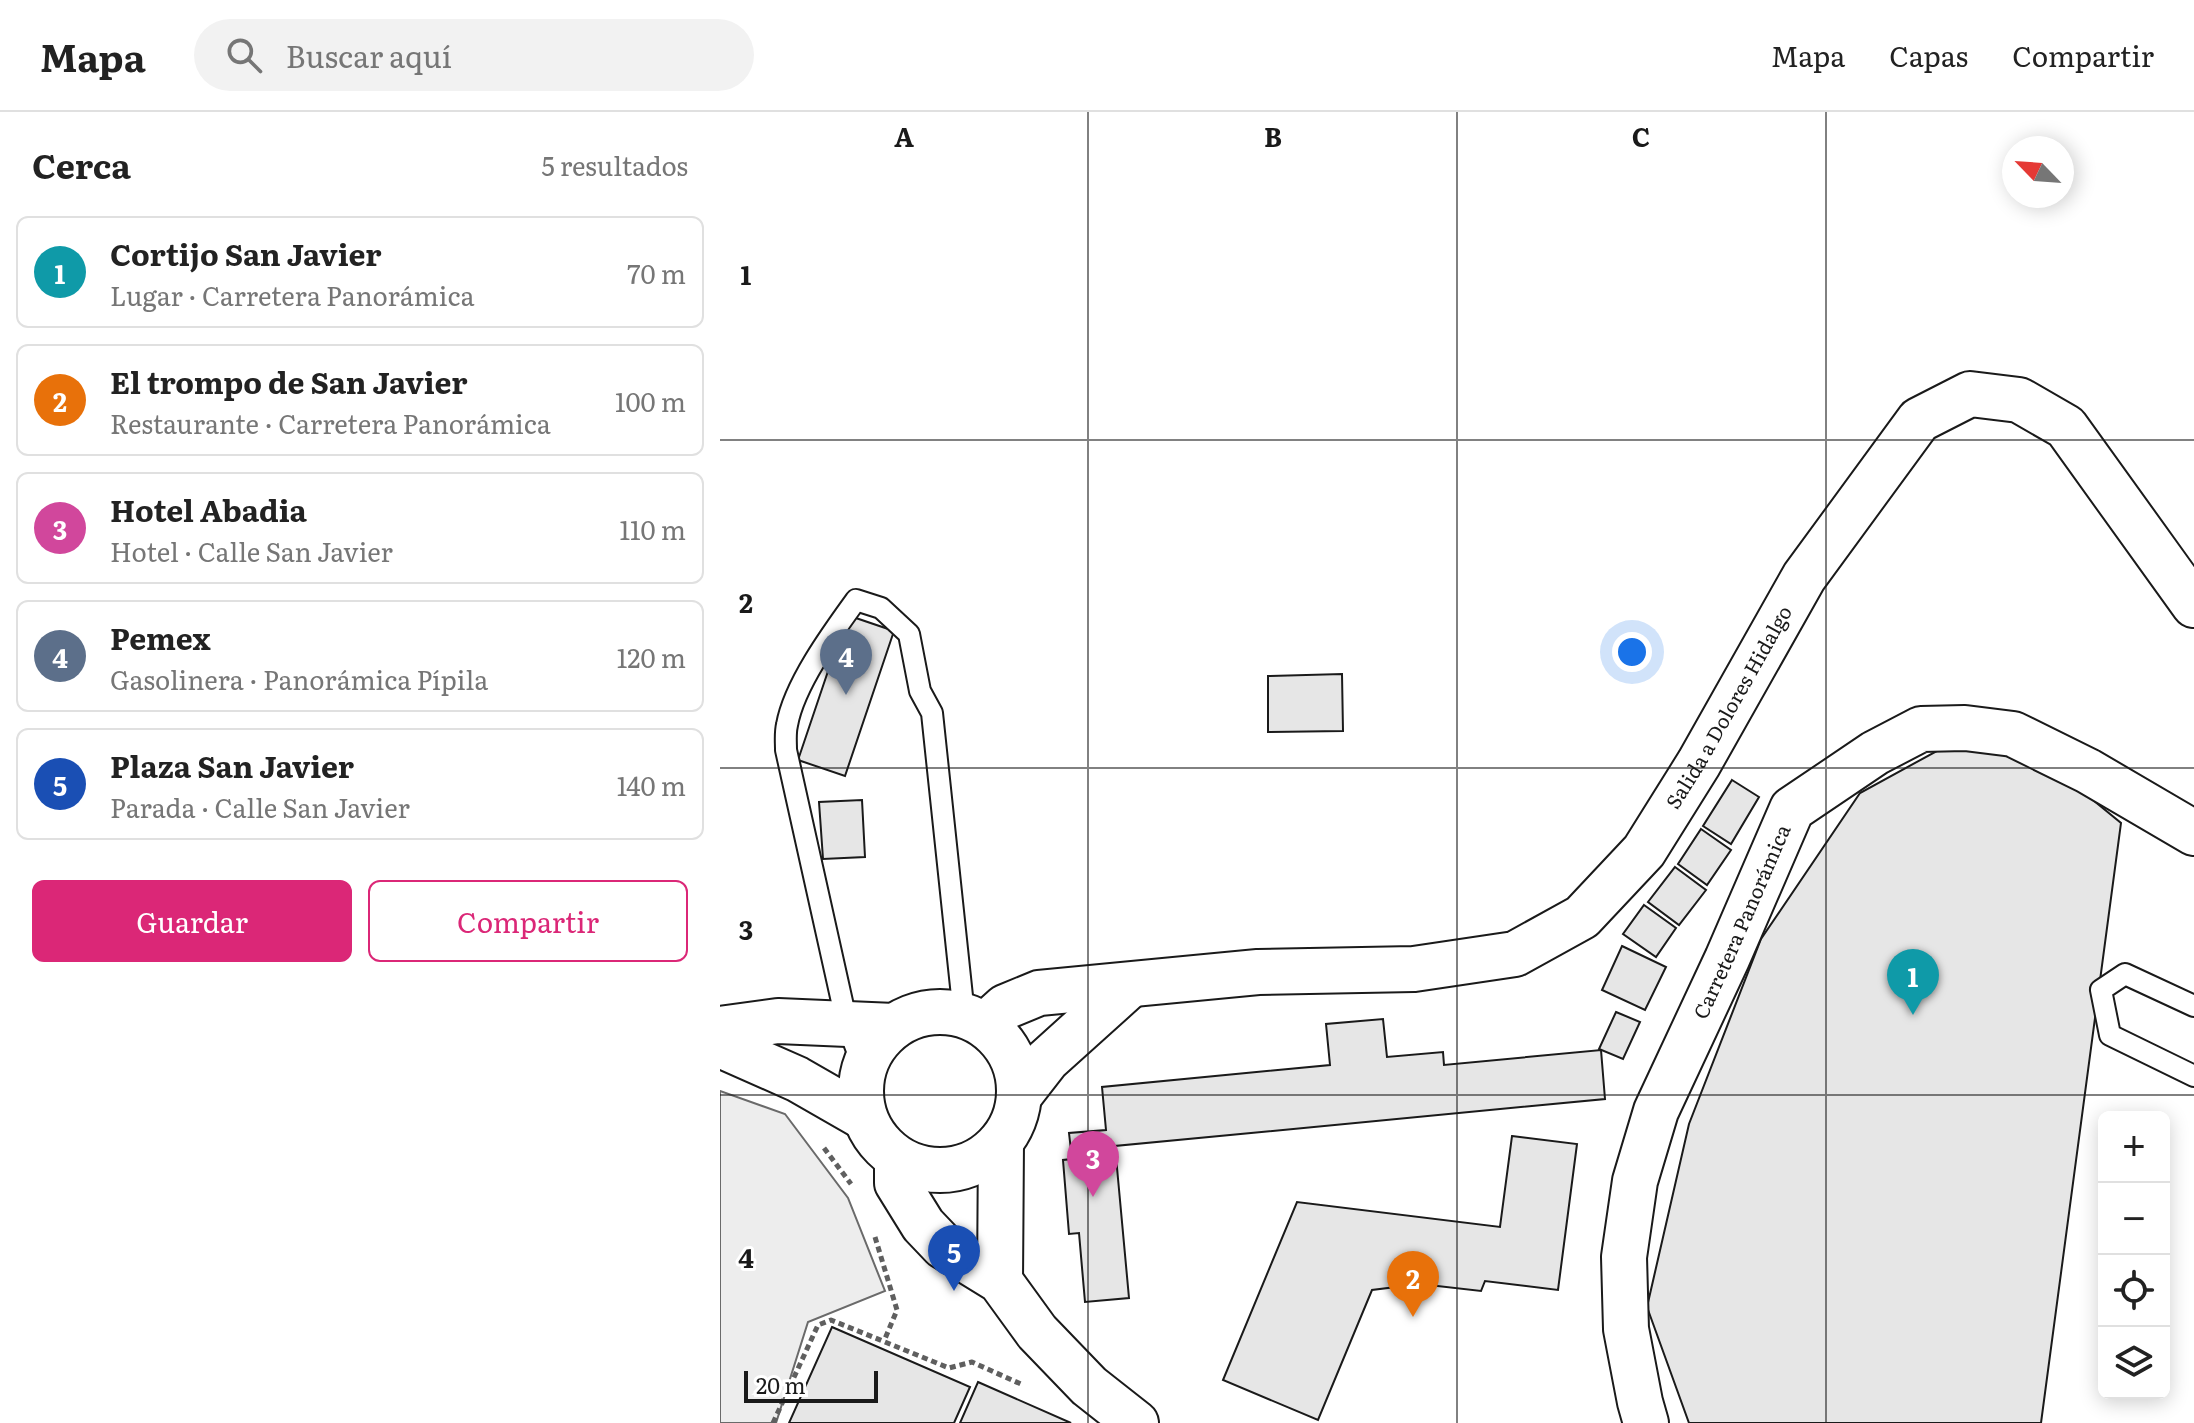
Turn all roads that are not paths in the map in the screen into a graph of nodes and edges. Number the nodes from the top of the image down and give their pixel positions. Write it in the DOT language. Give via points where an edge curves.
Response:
graph roads {
  1 [pos="2194,605"];
  2 [pos="2194,833"];
  3 [pos="1128,987"];
  4 [pos="2194,1006"];
  5 [pos="974,1020"];
  6 [pos="847,1024"];
  7 [pos="894,1026"];
  8 [pos="720,1029"];
  9 [pos="720,1045"];
  10 [pos="864,1069"];
  11 [pos="2194,1076"];
  12 [pos="1019,1096"];
  13 [pos="865,1118"];
  14 [pos="1001,1142"];
  15 [pos="897,1159"];
  16 [pos="1000,1281"];
  17 [pos="1136,1423"];
  18 [pos="1646,1423"];
  1 -- 3 [label="main road, Salida a Dolores Hidalgo" via="2066,427 2019,400 1970,394 1919,420 1804,577 1644,851 1582,917 1515,954 1457,963 1414,969 1258,972"];
  2 -- 18 [label="main road, Carretera Panorámica" via="2013,734 1965,728 1921,729 1792,809 1656,1111 1635,1181 1624,1257 1626,1329"];
  3 -- 5 [label="main road, Salida a Dolores Hidalgo" via="1039,993"];
  3 -- 12 [label="main road" via="1047,1060"];
  4 -- 11 [label="lane" via="2125,974 2101,990 2110,1035"];
  5 -- 6 [label="lane" via="932,713 920,691 909,634 881,608 856,600 819,652 786,725 786,750"];
  5 -- 7 [label="main road" via="940,1011"];
  5 -- 12 [label="main road" via="1004,1044 1016,1069"];
  6 -- 7 [label="main road"];
  6 -- 8 [label="main road" via="778,1021"];
  6 -- 10 [label="lane"];
  7 -- 10 [label="main road" via="875,1045"];
  9 -- 13 [label="main road" via="797,1079"];
  10 -- 13 [label="main road"];
  12 -- 14 [label="main road" via="1014,1121"];
  13 -- 15 [label="main road"];
  14 -- 15 [label="main road" via="984,1158 941,1171"];
  14 -- 16 [label="main road"];
  15 -- 16 [label="main road" via="897,1183 923,1225 943,1246"];
  16 -- 17 [label="main road" via="1037,1332 1089,1386"];
}
